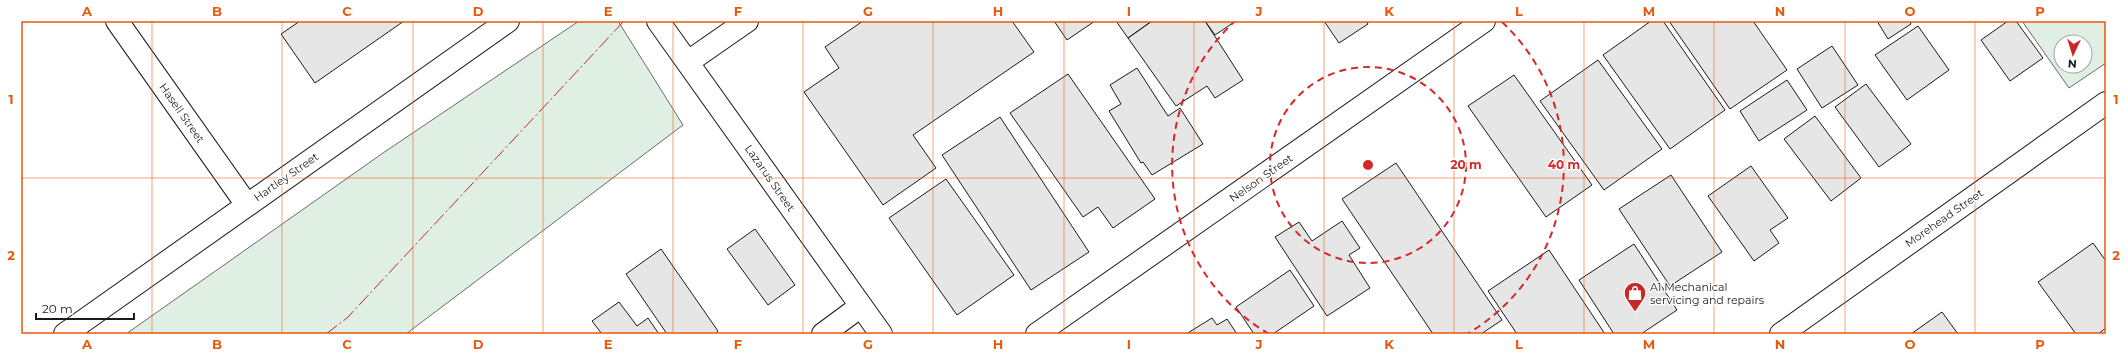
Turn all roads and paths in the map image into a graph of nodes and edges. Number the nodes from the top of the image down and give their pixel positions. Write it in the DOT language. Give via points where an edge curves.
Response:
graph roads {
  1 [pos="117,21"];
  2 [pos="508,21"];
  3 [pos="658,21"];
  4 [pos="747,21"];
  5 [pos="1484,21"];
  6 [pos="688,62"];
  7 [pos="2106,103"];
  8 [pos="247,205"];
  9 [pos="861,306"];
  10 [pos="65,334"];
  11 [pos="822,334"];
  12 [pos="881,334"];
  13 [pos="1037,334"];
  14 [pos="1781,334"];
  1 -- 8 [label="street, Hasell Street"];
  2 -- 8 [label="street, Hartley Street"];
  3 -- 6 [label="street, Lazarus Street"];
  4 -- 6 [label="street"];
  5 -- 13 [label="street, Nelson Street"];
  6 -- 9 [label="street, Lazarus Street"];
  7 -- 14 [label="street, Morehead Street"];
  8 -- 10 [label="street, Hartley Street"];
  9 -- 11 [label="street"];
  9 -- 12 [label="street, Lazarus Street"];
}
